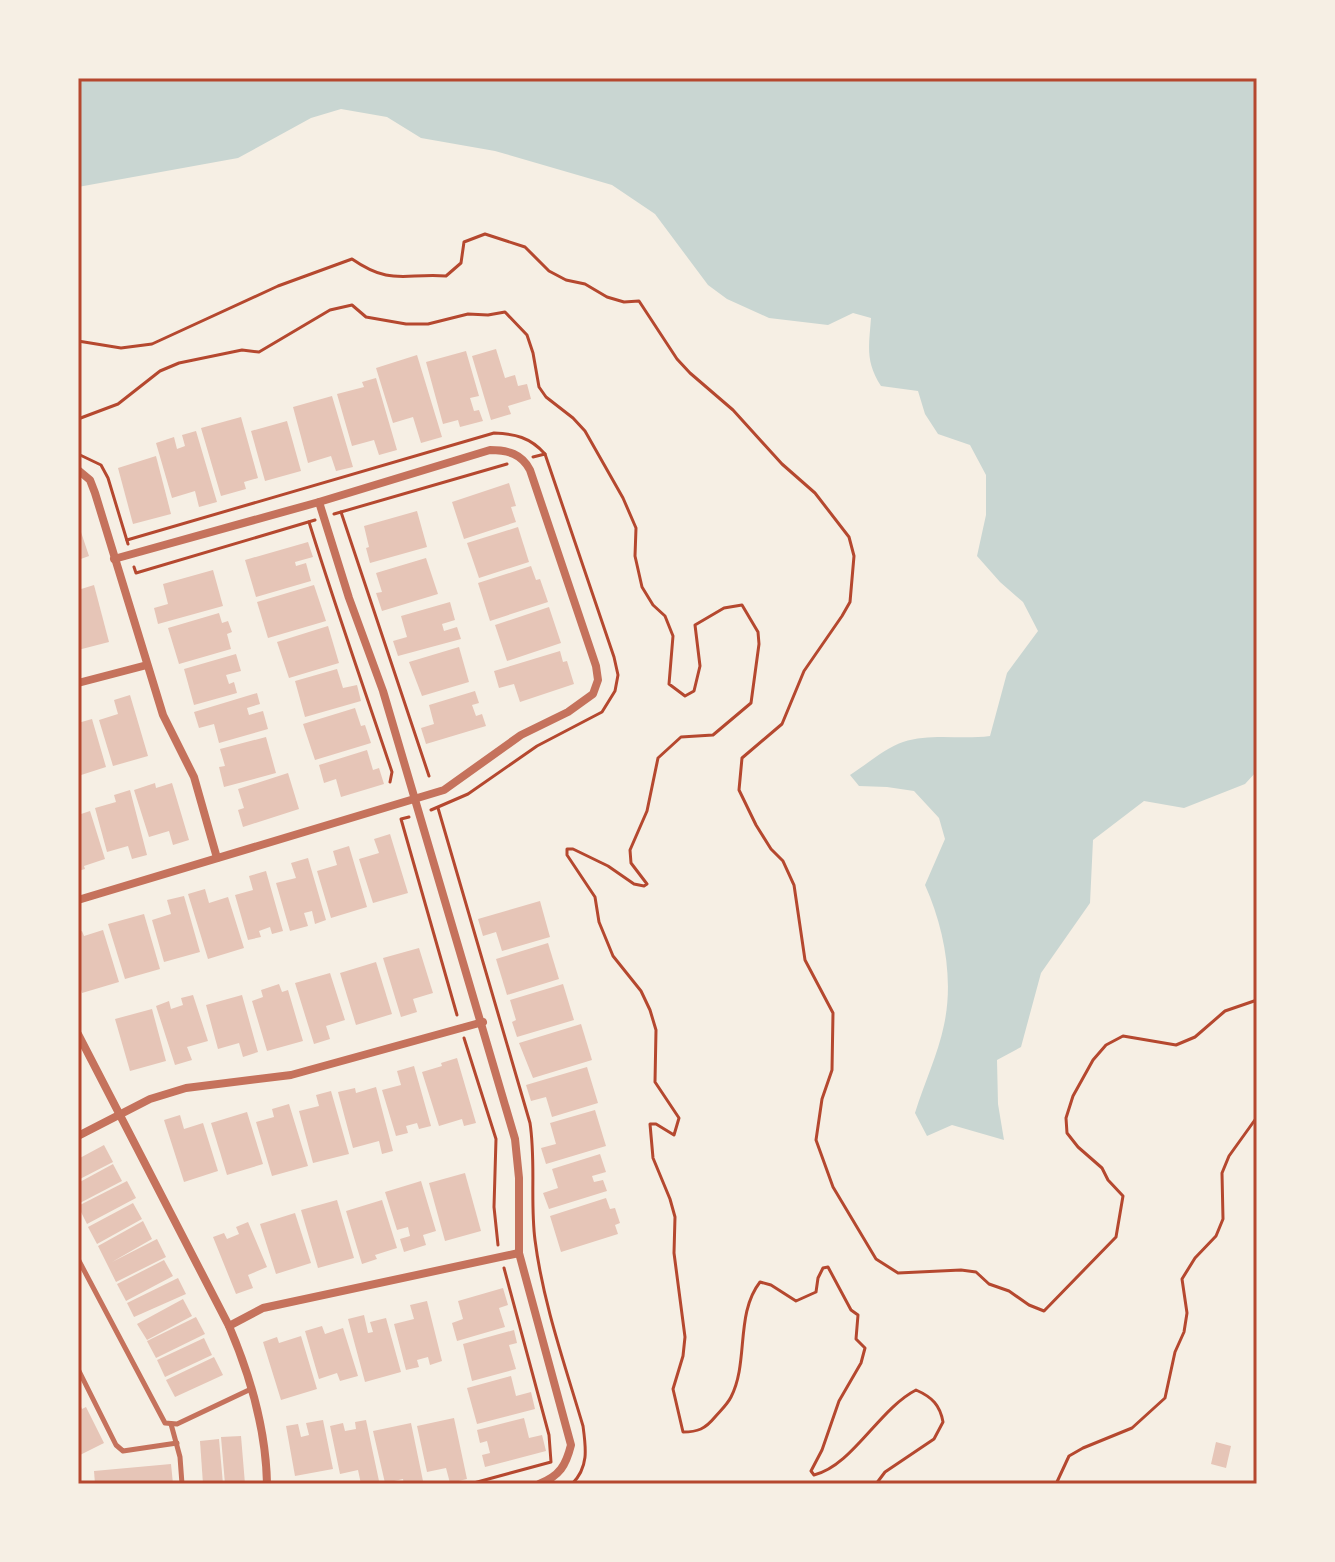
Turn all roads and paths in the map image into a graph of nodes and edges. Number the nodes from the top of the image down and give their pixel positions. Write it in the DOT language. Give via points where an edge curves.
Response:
graph roads {
  1 [pos="78,341"];
  2 [pos="78,419"];
  3 [pos="78,454"];
  4 [pos="545,454"];
  5 [pos="520,457"];
  6 [pos="78,470"];
  7 [pos="319,502"];
  8 [pos="341,512"];
  9 [pos="324,517"];
  10 [pos="309,522"];
  11 [pos="127,540"];
  12 [pos="130,554"];
  13 [pos="114,559"];
  14 [pos="147,665"];
  15 [pos="78,683"];
  16 [pos="429,776"];
  17 [pos="390,782"];
  18 [pos="415,800"];
  19 [pos="419,814"];
  20 [pos="217,858"];
  21 [pos="78,900"];
  22 [pos="1257,1000"];
  23 [pos="483,1022"];
  24 [pos="461,1028"];
  25 [pos="78,1034"];
  26 [pos="120,1115"];
  27 [pos="1257,1117"];
  28 [pos="78,1136"];
  29 [pos="519,1253"];
  30 [pos="500,1257"];
  31 [pos="78,1259"];
  32 [pos="229,1326"];
  33 [pos="78,1369"];
  34 [pos="251,1389"];
  35 [pos="171,1424"];
  36 [pos="177,1443"];
  37 [pos="182,1484"];
  38 [pos="267,1484"];
  39 [pos="470,1484"];
  40 [pos="539,1484"];
  41 [pos="876,1484"];
  42 [pos="1056,1484"];
  1 -- 22 [label="path" via="121,348 152,344 278,286 352,259 394,278 446,276 461,263 464,242 485,234 525,247 566,280 624,302 639,301 677,359 815,493 849,537 854,556 850,602 804,671 782,724 742,758 739,790 794,885 805,960 833,1013 832,1070 816,1140 833,1187 876,1259 898,1273 976,1272 1044,1311 1116,1237 1123,1196 1067,1133 1073,1096 1093,1060 1123,1036 1176,1045 1195,1037 1225,1011"];
  2 -- 41 [label="path" via="118,404 160,371 217,353 259,352 330,310 352,305 366,317 406,324 505,312 527,335 539,387 585,431 623,498 636,528 642,587 673,636 669,684 676,690 685,696 694,691 700,666 695,625 724,608 742,605 758,632 751,703 713,735 681,737 658,758 647,811 630,850 631,863 647,884 634,884 573,849 567,849 567,855 595,897 613,956 650,1010 656,1030 655,1082 679,1118 674,1135 656,1124 650,1124 649,1131 675,1217 685,1337 673,1389 683,1432 706,1427 732,1396 747,1311 760,1282 796,1301 816,1292 818,1278 828,1267 858,1315 856,1339 865,1348 839,1401 811,1471 814,1475 835,1465 916,1390 930,1396 941,1410 943,1422 934,1439"];
  3 -- 11 [label="path" via="101,465"];
  4 -- 5 [label="path"];
  4 -- 11 [label="path" via="528,439 494,433"];
  4 -- 19 [label="path" via="614,657 615,691 602,712 526,753 468,794"];
  5 -- 7 [label="street" via="490,450"];
  5 -- 8 [label="path"];
  5 -- 18 [label="street" via="530,470 598,680 593,694 568,712 521,735 444,790"];
  6 -- 13 [label="street" via="90,480"];
  7 -- 9 [label="street"];
  7 -- 12 [label="street"];
  8 -- 9 [label="path"];
  8 -- 16 [label="path"];
  9 -- 10 [label="path"];
  9 -- 18 [label="street"];
  10 -- 12 [label="path" via="136,573"];
  10 -- 17 [label="path" via="392,772"];
  11 -- 12 [label="path"];
  12 -- 13 [label="street"];
  13 -- 14 [label="street"];
  14 -- 15 [label="street"];
  14 -- 20 [label="street" via="163,715 194,777"];
  18 -- 19 [label="street"];
  18 -- 20 [label="street"];
  19 -- 23 [label="street"];
  19 -- 24 [label="path" via="401,819"];
  20 -- 21 [label="street"];
  23 -- 24 [label="street"];
  23 -- 29 [label="street" via="515,1139"];
  24 -- 26 [label="street" via="291,1075 186,1088"];
  24 -- 30 [label="path" via="496,1139 494,1207"];
  25 -- 26 [label="street"];
  26 -- 28 [label="street"];
  26 -- 32 [label="street"];
  27 -- 42 [label="path" via="1222,1173 1223,1219 1216,1236 1182,1279 1186,1322 1165,1398 1132,1428 1069,1456"];
  29 -- 30 [label="street"];
  29 -- 40 [label="street" via="571,1445 566,1465"];
  30 -- 32 [label="street" via="263,1308"];
  30 -- 39 [label="path" via="549,1435 551,1462"];
  31 -- 35 [label="lane" via="165,1423"];
  32 -- 34 [label="street"];
  33 -- 36 [label="lane" via="123,1451"];
  34 -- 35 [label="lane"];
  34 -- 38 [label="street"];
  35 -- 36 [label="lane"];
  36 -- 37 [label="lane"];
}
